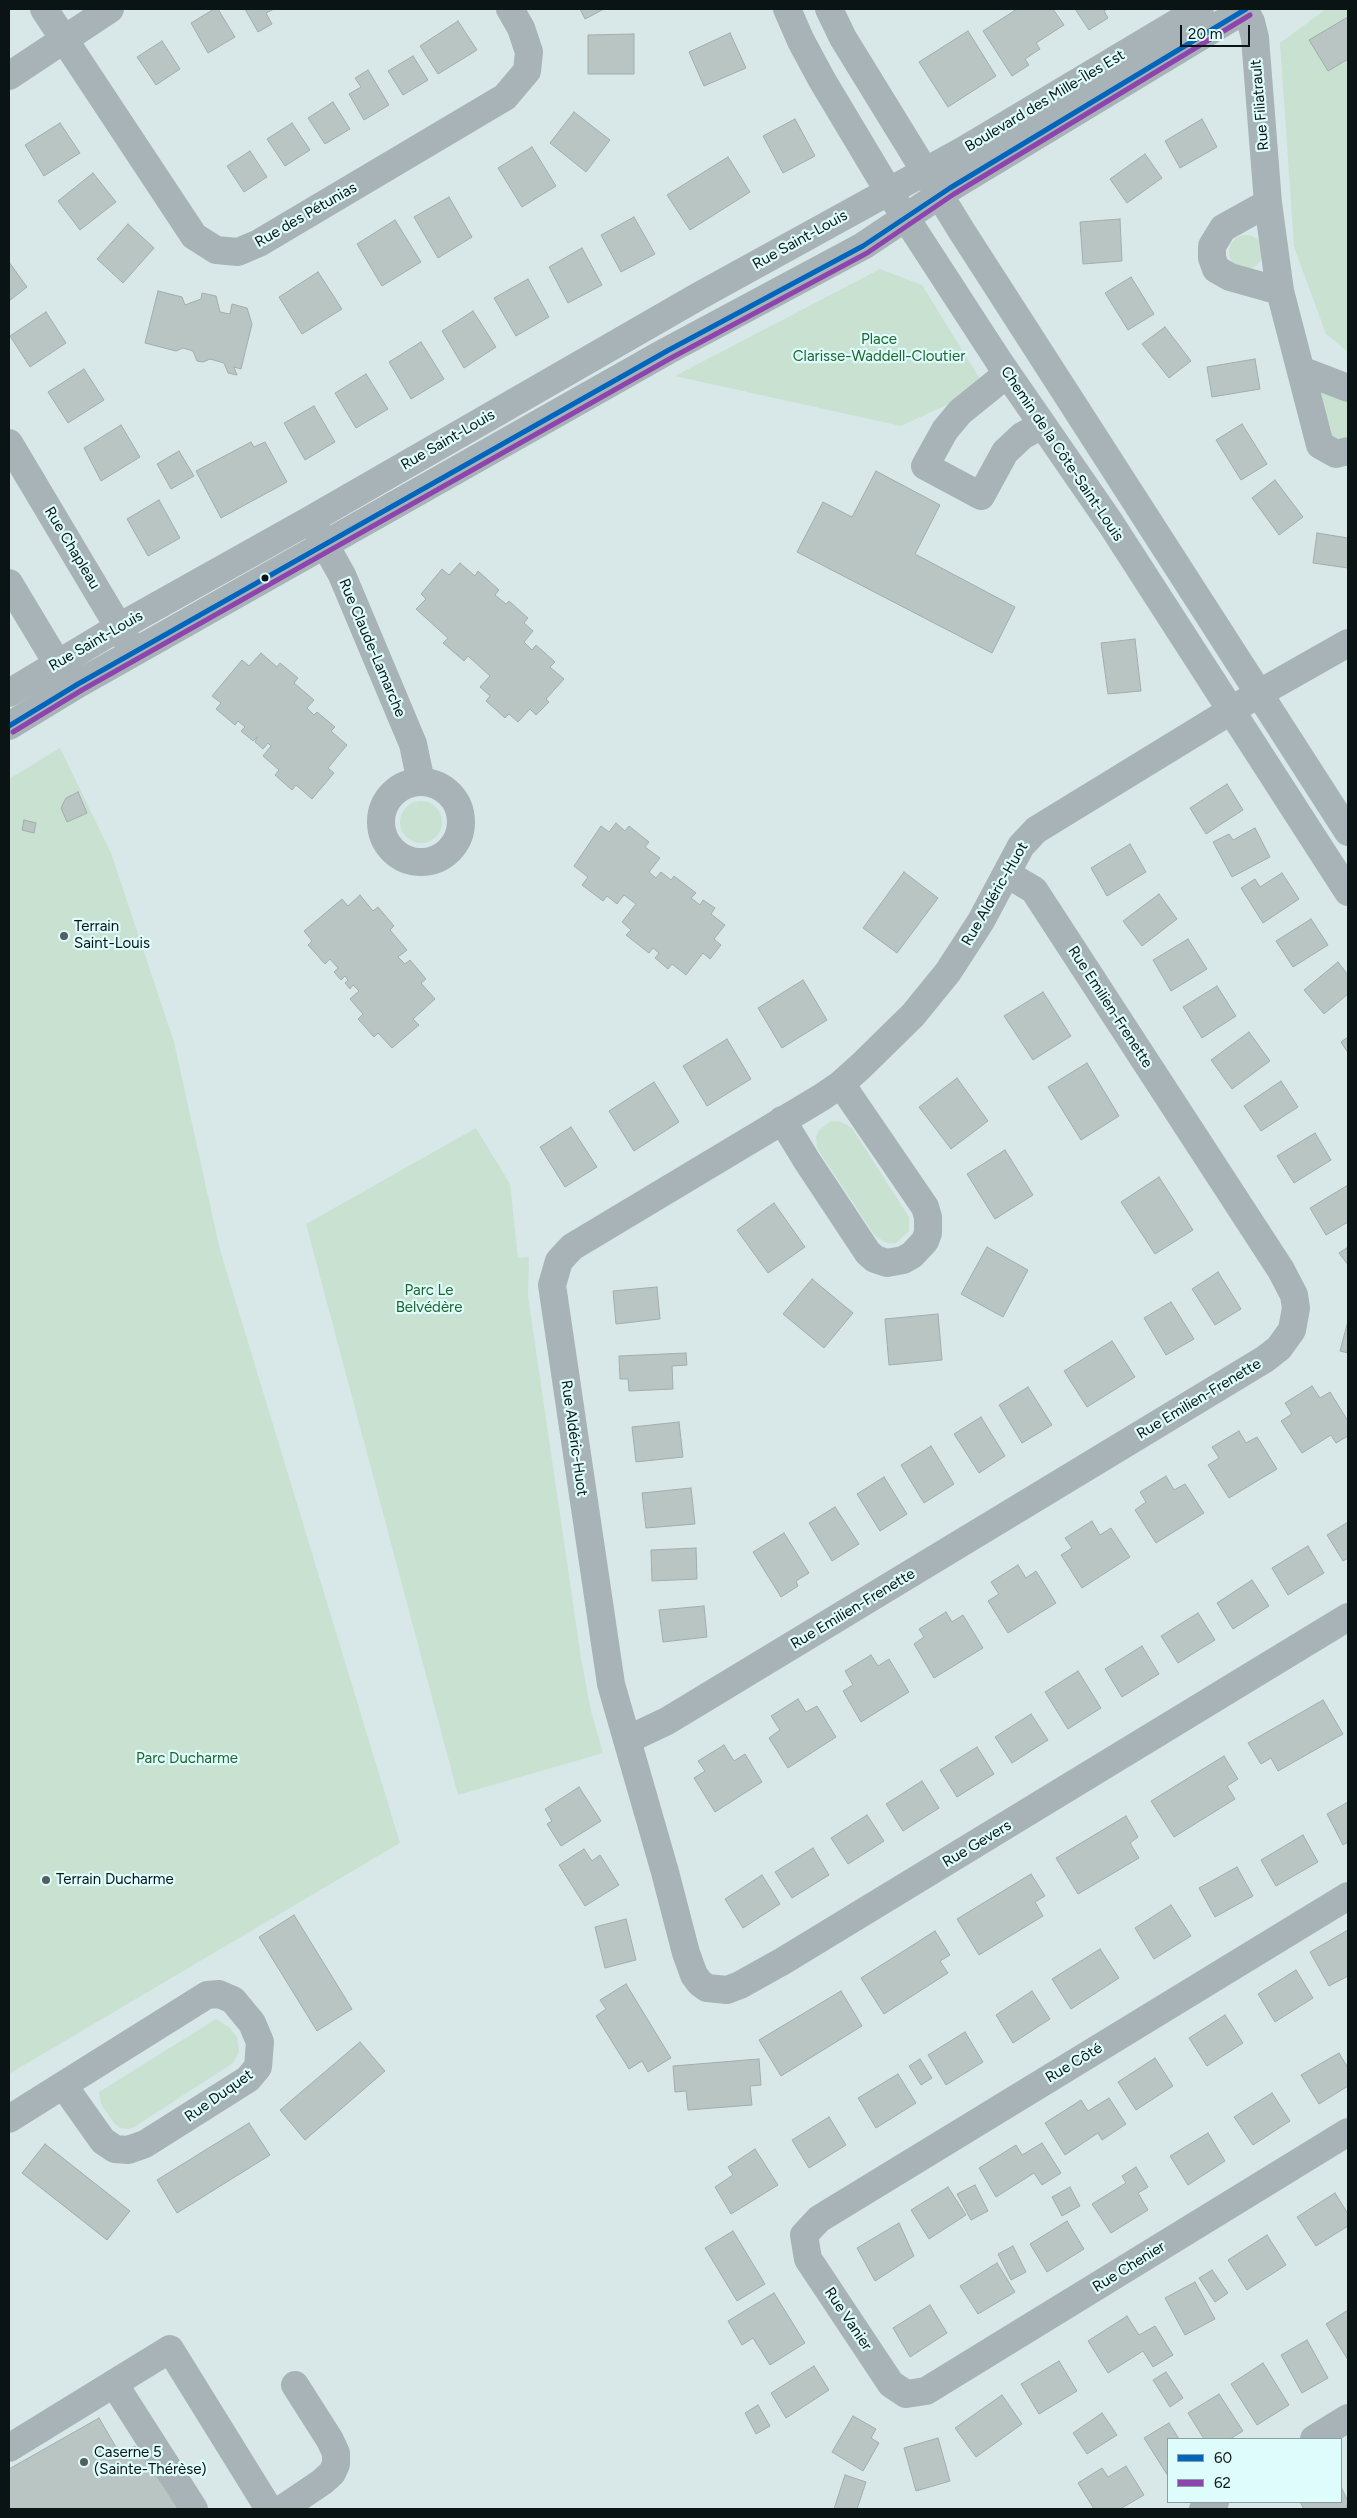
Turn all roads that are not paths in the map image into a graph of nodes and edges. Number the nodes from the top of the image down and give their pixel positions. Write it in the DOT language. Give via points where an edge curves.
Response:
graph roads {
  1 [pos="44,9"];
  2 [pos="110,9"];
  3 [pos="510,9"];
  4 [pos="787,9"];
  5 [pos="829,9"];
  6 [pos="1200,9"];
  7 [pos="1245,9"];
  8 [pos="64,38"];
  9 [pos="9,76"];
  10 [pos="924,172"];
  11 [pos="889,192"];
  12 [pos="939,195"];
  13 [pos="1268,203"];
  14 [pos="906,218"];
  15 [pos="1280,291"];
  16 [pos="1301,370"];
  17 [pos="1007,374"];
  18 [pos="1348,388"];
  19 [pos="1042,425"];
  20 [pos="9,443"];
  21 [pos="1348,451"];
  22 [pos="310,520"];
  23 [pos="324,544"];
  24 [pos="9,582"];
  25 [pos="119,626"];
  26 [pos="1348,642"];
  27 [pos="134,653"];
  28 [pos="57,663"];
  29 [pos="1258,694"];
  30 [pos="12,708"];
  31 [pos="1232,710"];
  32 [pos="421,782"];
  33 [pos="1348,832"];
  34 [pos="1007,874"];
  35 [pos="1348,892"];
  36 [pos="841,1084"];
  37 [pos="782,1120"];
  38 [pos="1348,1617"];
  39 [pos="627,1740"];
  40 [pos="665,1872"];
  41 [pos="1348,1896"];
  42 [pos="64,2086"];
  43 [pos="9,2119"];
  44 [pos="1348,2132"];
  45 [pos="804,2235"];
  46 [pos="115,2384"];
  47 [pos="295,2385"];
  48 [pos="906,2394"];
  49 [pos="1348,2418"];
  50 [pos="1316,2438"];
  51 [pos="9,2448"];
  52 [pos="194,2509"];
  53 [pos="269,2509"];
  54 [pos="282,2509"];
  1 -- 8 [label="street, Rue des Pétunias"];
  2 -- 8 [label="street"];
  3 -- 8 [label="street, Rue des Pétunias" via="529,52 527,71 505,97 259,243 238,252 216,250 194,236"];
  4 -- 11 [label="street, Chemin de la Côte-Saint-Louis" via="822,80"];
  5 -- 10 [label="street" via="843,38"];
  6 -- 10 [label="street, Boulevard des Mille-Îles Est"];
  7 -- 12 [label="street, Boulevard des Mille-Îles Est"];
  7 -- 13 [label="street, Rue Filiatrault" via="1255,38"];
  8 -- 9 [label="street"];
  10 -- 11 [label="street, Boulevard des Mille-Îles Est"];
  10 -- 12 [label="street"];
  11 -- 14 [label="street, Chemin de la Côte-Saint-Louis"];
  11 -- 22 [label="street, Rue Saint-Louis" via="699,296"];
  12 -- 14 [label="street, Boulevard des Mille-Îles Est"];
  12 -- 29 [label="street"];
  13 -- 15 [label="street, Rue Filiatrault"];
  13 -- 15 [label="street" via="1223,228 1212,246 1212,258 1216,269 1230,277"];
  14 -- 17 [label="street, Chemin de la Côte-Saint-Louis"];
  14 -- 23 [label="street, Rue Saint-Louis" via="863,246 667,351"];
  15 -- 16 [label="street, Rue Filiatrault"];
  16 -- 18 [label="street"];
  16 -- 21 [label="street, Rue Filiatrault" via="1320,445 1336,454"];
  17 -- 19 [label="street, Chemin de la Côte-Saint-Louis"];
  17 -- 19 [label="street" via="960,412 945,430 925,466 981,496 1005,452"];
  19 -- 31 [label="street, Chemin de la Côte-Saint-Louis"];
  20 -- 25 [label="street, Rue Chapleau"];
  22 -- 23 [label="street, Rue Claude-Lamarche"];
  22 -- 25 [label="street, Rue Saint-Louis"];
  23 -- 27 [label="street, Rue Saint-Louis"];
  23 -- 32 [label="street, Rue Claude-Lamarche" via="350,593 413,744"];
  24 -- 28 [label="street"];
  25 -- 27 [label="street, Rue Chapleau"];
  25 -- 28 [label="street, Rue Saint-Louis"];
  26 -- 29 [label="street, Rue Aldéric-Huot"];
  27 -- 30 [label="street, Rue Saint-Louis"];
  28 -- 30 [label="street, Rue Saint-Louis"];
  29 -- 31 [label="street, Rue Aldéric-Huot"];
  29 -- 33 [label="street"];
  31 -- 34 [label="street, Rue Aldéric-Huot" via="1036,830 1021,846"];
  31 -- 35 [label="street, Chemin de la Côte-Saint-Louis"];
  34 -- 36 [label="street, Rue Aldéric-Huot" via="982,921 933,992 889,1040"];
  34 -- 39 [label="street, Rue Emilien-Frenette" via="1034,890 1281,1270 1294,1295 1296,1308 1292,1330 1280,1348 1265,1359 667,1721"];
  36 -- 37 [label="street, Rue Aldéric-Huot"];
  36 -- 37 [label="street" via="925,1207 928,1233 925,1241 903,1260 886,1263 868,1253"];
  37 -- 39 [label="street, Rue Aldéric-Huot" via="586,1238 565,1253 553,1278 552,1292 607,1660"];
  38 -- 40 [label="street, Rue Gevers" via="783,1962 740,1985 716,1990 700,1983 686,1953"];
  39 -- 40 [label="street, Rue Aldéric-Huot"];
  41 -- 45 [label="street, Rue Côté" via="819,2219"];
  42 -- 42 [label="street, Rue Duquet" via="213,1993 236,2004 252,2023 260,2042 258,2067 248,2078 154,2140 128,2150 115,2149 102,2141"];
  42 -- 43 [label="street, Rue Duquet"];
  44 -- 48 [label="street, Rue Chenier" via="926,2391"];
  45 -- 48 [label="street, Rue Vanier" via="808,2259 891,2384"];
  46 -- 51 [label="street"];
  46 -- 52 [label="street"];
  46 -- 53 [label="street" via="170,2349"];
  47 -- 54 [label="street" via="330,2440 336,2453 336,2464 322,2482"];
  49 -- 50 [label="street"];
}
